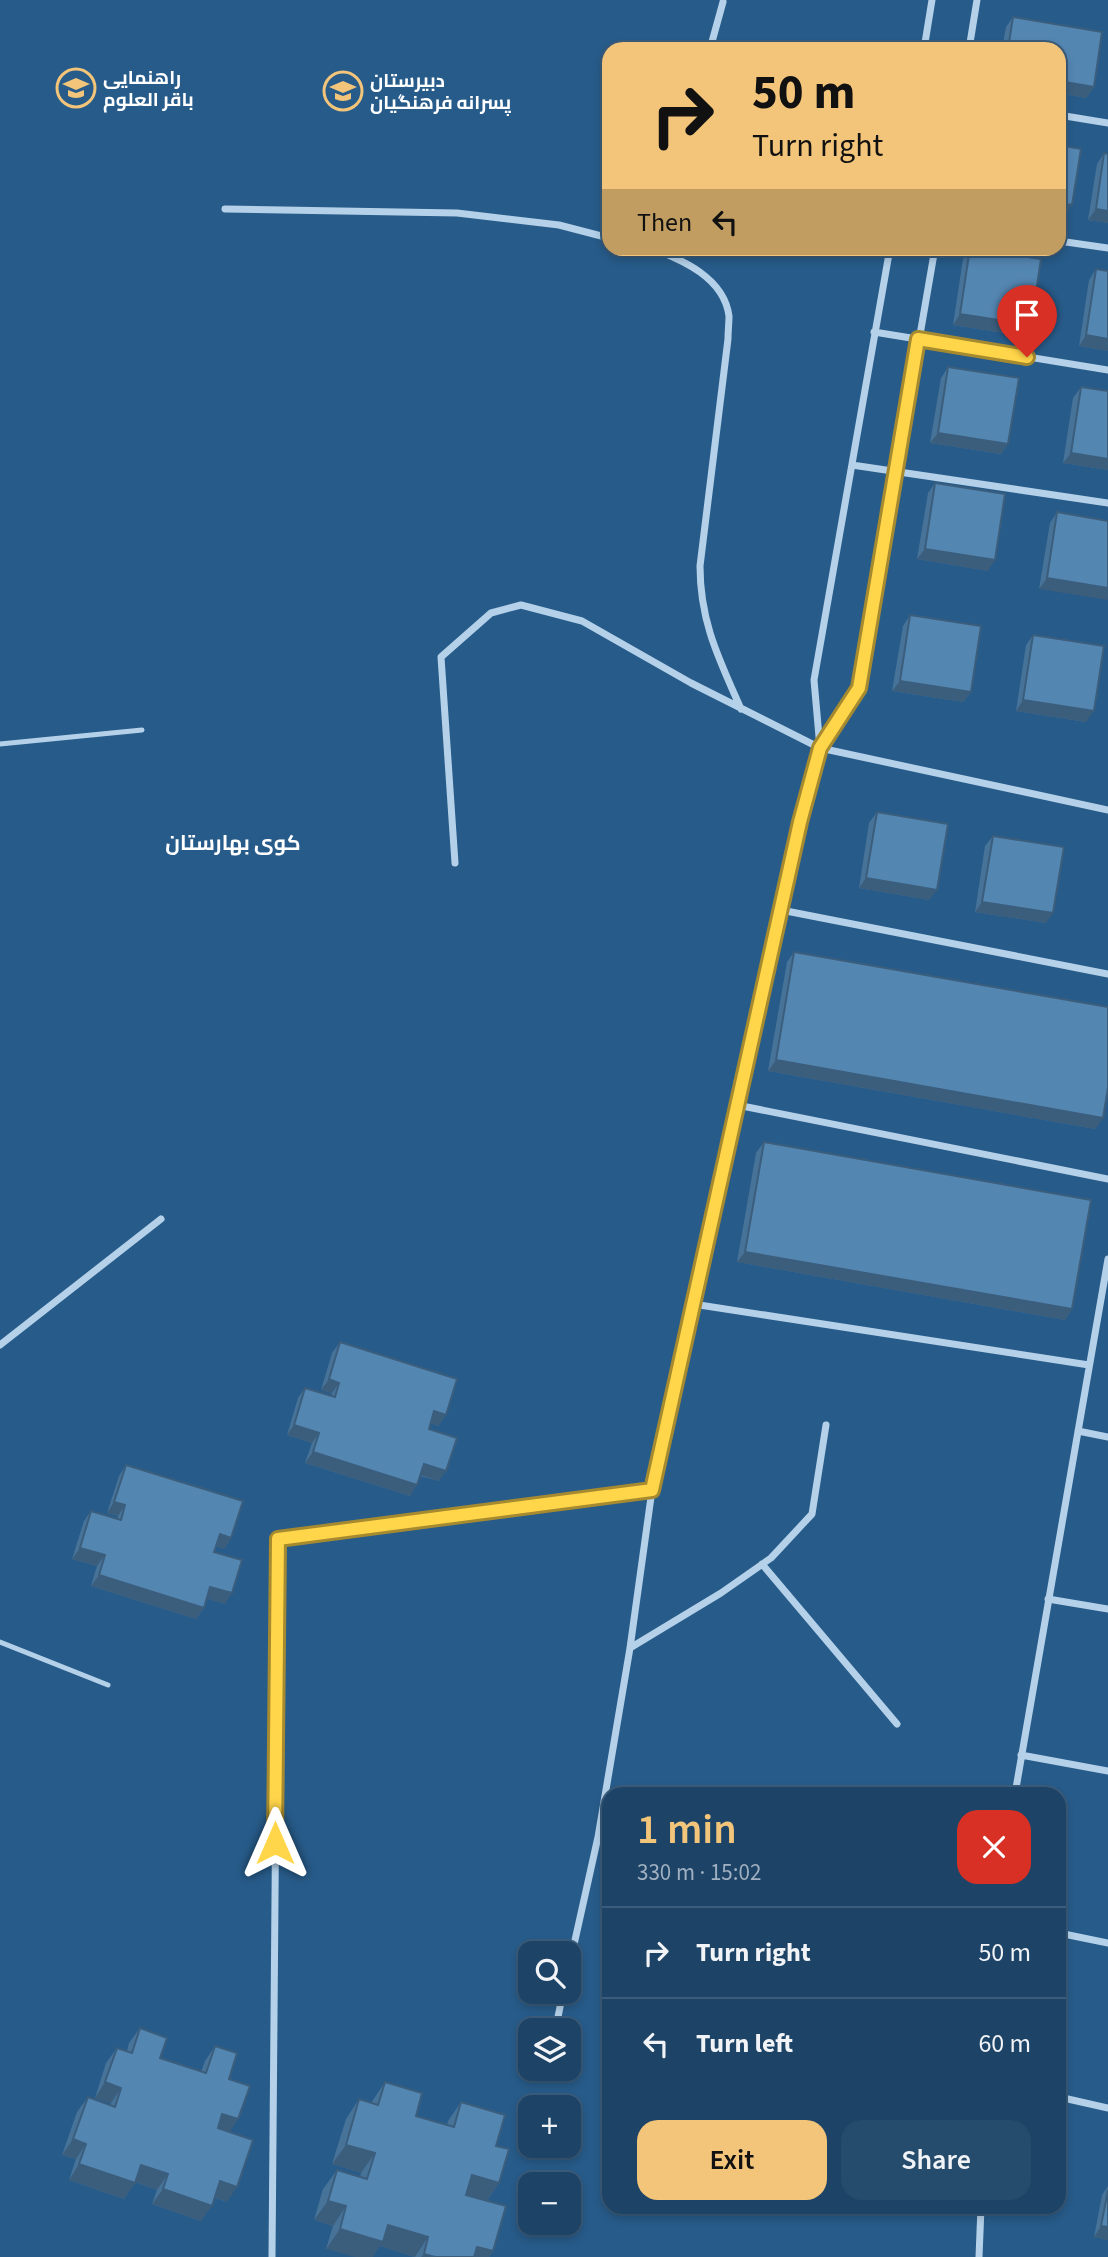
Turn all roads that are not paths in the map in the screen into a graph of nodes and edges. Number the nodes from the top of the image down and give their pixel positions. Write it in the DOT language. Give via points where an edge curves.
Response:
graph roads {
  1 [pos="933,0"];
  2 [pos="977,0"];
  3 [pos="723,2"];
  4 [pos="712,42"];
  5 [pos="925,42"];
  6 [pos="970,42"];
  7 [pos="1066,116"];
  8 [pos="1108,123"];
  9 [pos="225,209"];
  10 [pos="602,236"];
  11 [pos="1066,242"];
  12 [pos="1108,248"];
  13 [pos="668,256"];
  14 [pos="888,256"];
  15 [pos="934,256"];
  16 [pos="874,332"];
  17 [pos="918,339"];
  18 [pos="1108,370"];
  19 [pos="852,465"];
  20 [pos="896,472"];
  21 [pos="1108,503"];
  22 [pos="741,709"];
  23 [pos="142,730"];
  24 [pos="0,744"];
  25 [pos="820,748"];
  26 [pos="1108,810"];
  27 [pos="455,863"];
  28 [pos="781,909"];
  29 [pos="1108,975"];
  30 [pos="737,1105"];
  31 [pos="1108,1179"];
  32 [pos="161,1219"];
  33 [pos="1108,1259"];
  34 [pos="693,1304"];
  35 [pos="0,1345"];
  36 [pos="1089,1365"];
  37 [pos="826,1425"];
  38 [pos="1078,1431"];
  39 [pos="1108,1437"];
  40 [pos="652,1490"];
  41 [pos="762,1564"];
  42 [pos="1048,1599"];
  43 [pos="1108,1609"];
  44 [pos="0,1642"];
  45 [pos="630,1648"];
  46 [pos="108,1685"];
  47 [pos="897,1724"];
  48 [pos="1021,1755"];
  49 [pos="1108,1771"];
  50 [pos="606,1787"];
  51 [pos="1015,1787"];
  52 [pos="602,1808"];
  53 [pos="597,1837"];
  54 [pos="602,1838"];
  55 [pos="1066,1934"];
  56 [pos="575,1941"];
  57 [pos="1108,1942"];
  58 [pos="1066,2099"];
  59 [pos="1108,2108"];
  60 [pos="981,2214"];
  61 [pos="272,2257"];
  62 [pos="979,2257"];
  1 -- 5 [label="street"];
  2 -- 6 [label="street"];
  3 -- 4 [label="street"];
  7 -- 8 [label="street"];
  9 -- 10 [label="street" via="457,213 559,225"];
  11 -- 12 [label="street"];
  13 -- 22 [label="street" via="703,272 729,314 700,592 709,635"];
  14 -- 16 [label="street"];
  15 -- 17 [label="street"];
  16 -- 17 [label="street"];
  16 -- 19 [label="street"];
  17 -- 18 [label="street"];
  17 -- 20 [label="street"];
  19 -- 20 [label="street"];
  19 -- 25 [label="street" via="814,680"];
  20 -- 21 [label="street"];
  20 -- 25 [label="street" via="859,688"];
  22 -- 25 [label="street"];
  22 -- 27 [label="street" via="582,621 521,605 491,613 441,657"];
  23 -- 24 [label="lane"];
  25 -- 26 [label="street"];
  25 -- 28 [label="street"];
  28 -- 29 [label="street"];
  28 -- 30 [label="street"];
  30 -- 31 [label="street"];
  30 -- 34 [label="street"];
  32 -- 35 [label="street"];
  33 -- 36 [label="street"];
  34 -- 36 [label="street"];
  34 -- 40 [label="street"];
  36 -- 38 [label="street"];
  37 -- 41 [label="street" via="812,1514"];
  38 -- 39 [label="street"];
  38 -- 42 [label="street"];
  40 -- 45 [label="street"];
  40 -- 61 [label="street" via="278,1539"];
  41 -- 45 [label="street"];
  41 -- 47 [label="street"];
  42 -- 43 [label="street"];
  42 -- 48 [label="street"];
  44 -- 46 [label="lane"];
  45 -- 50 [label="street"];
  48 -- 49 [label="street"];
  48 -- 51 [label="street"];
  52 -- 53 [label="street"];
  53 -- 54 [label="street"];
  53 -- 56 [label="street"];
  55 -- 57 [label="street"];
  58 -- 59 [label="street"];
  60 -- 62 [label="street"];
}
